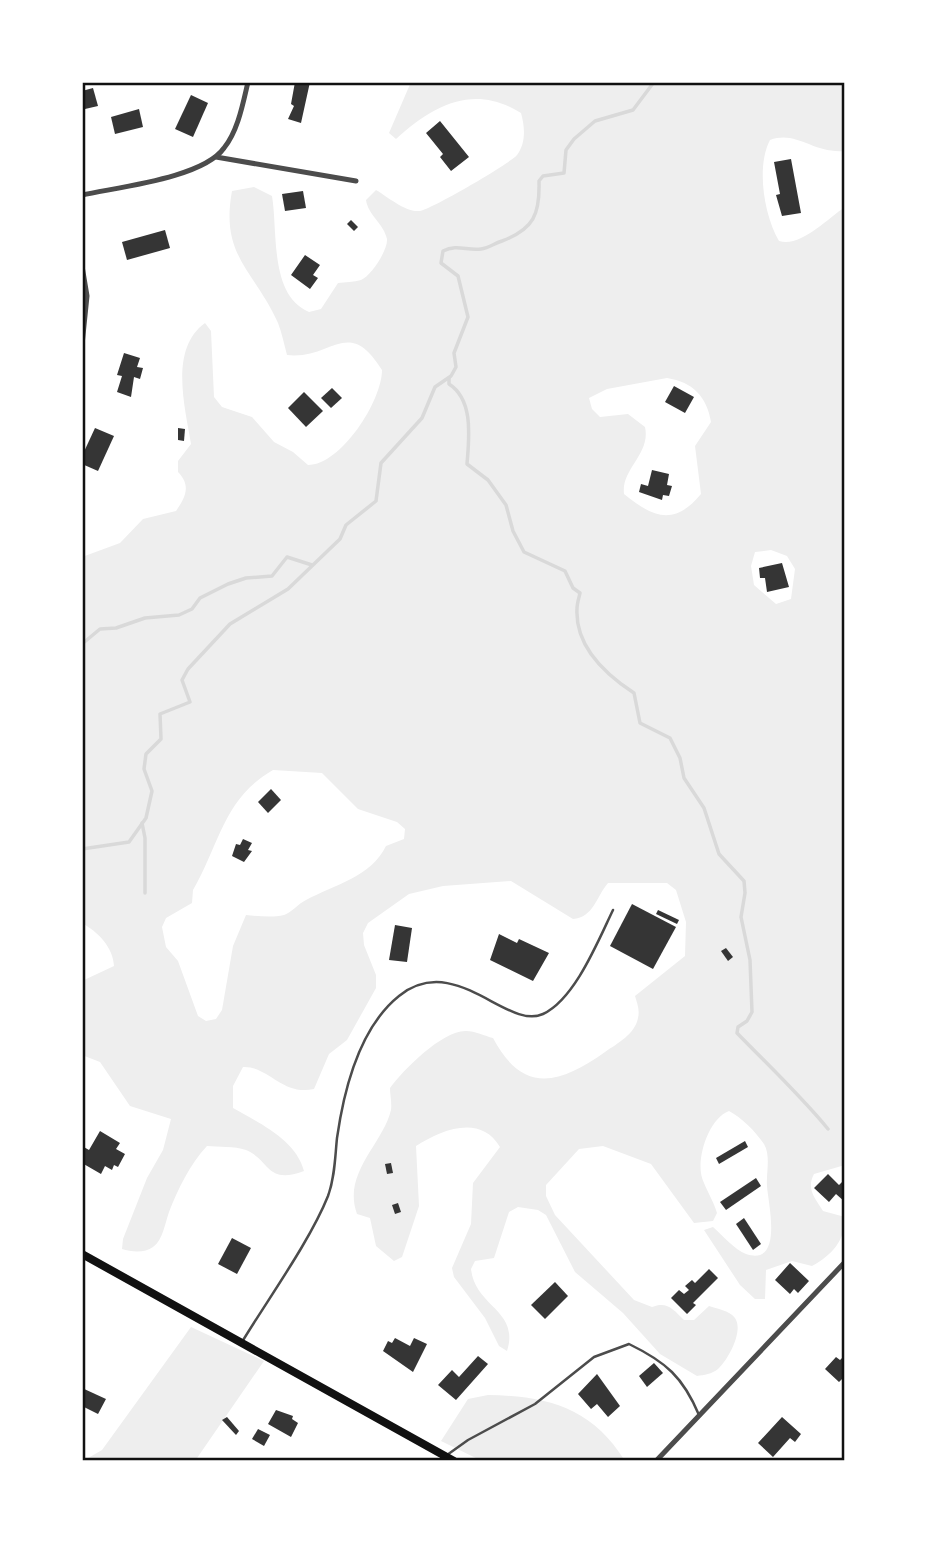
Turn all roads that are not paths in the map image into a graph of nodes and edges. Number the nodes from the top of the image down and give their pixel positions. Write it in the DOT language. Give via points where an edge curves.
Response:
graph roads {
  1 [pos="248,82"];
  2 [pos="216,157"];
  3 [pos="356,181"];
  4 [pos="82,195"];
  5 [pos="82,266"];
  6 [pos="82,345"];
  7 [pos="612,910"];
  8 [pos="82,1254"];
  9 [pos="845,1262"];
  10 [pos="242,1342"];
  11 [pos="699,1415"];
  12 [pos="450,1458"];
  13 [pos="656,1461"];
  1 -- 2 [label="street" via="230,137"];
  2 -- 3 [label="street"];
  2 -- 4 [label="street" via="186,171"];
  5 -- 6 [label="street" via="88,296"];
  7 -- 10 [label="lane" via="570,989 545,1013 522,1014 443,982 414,987 389,1006 354,1068 328,1195"];
  8 -- 10 [label="main road"];
  9 -- 11 [label="street"];
  10 -- 12 [label="main road"];
  11 -- 12 [label="lane" via="682,1384 660,1359 629,1344 594,1357 535,1404 468,1440"];
  11 -- 13 [label="street"];
}
